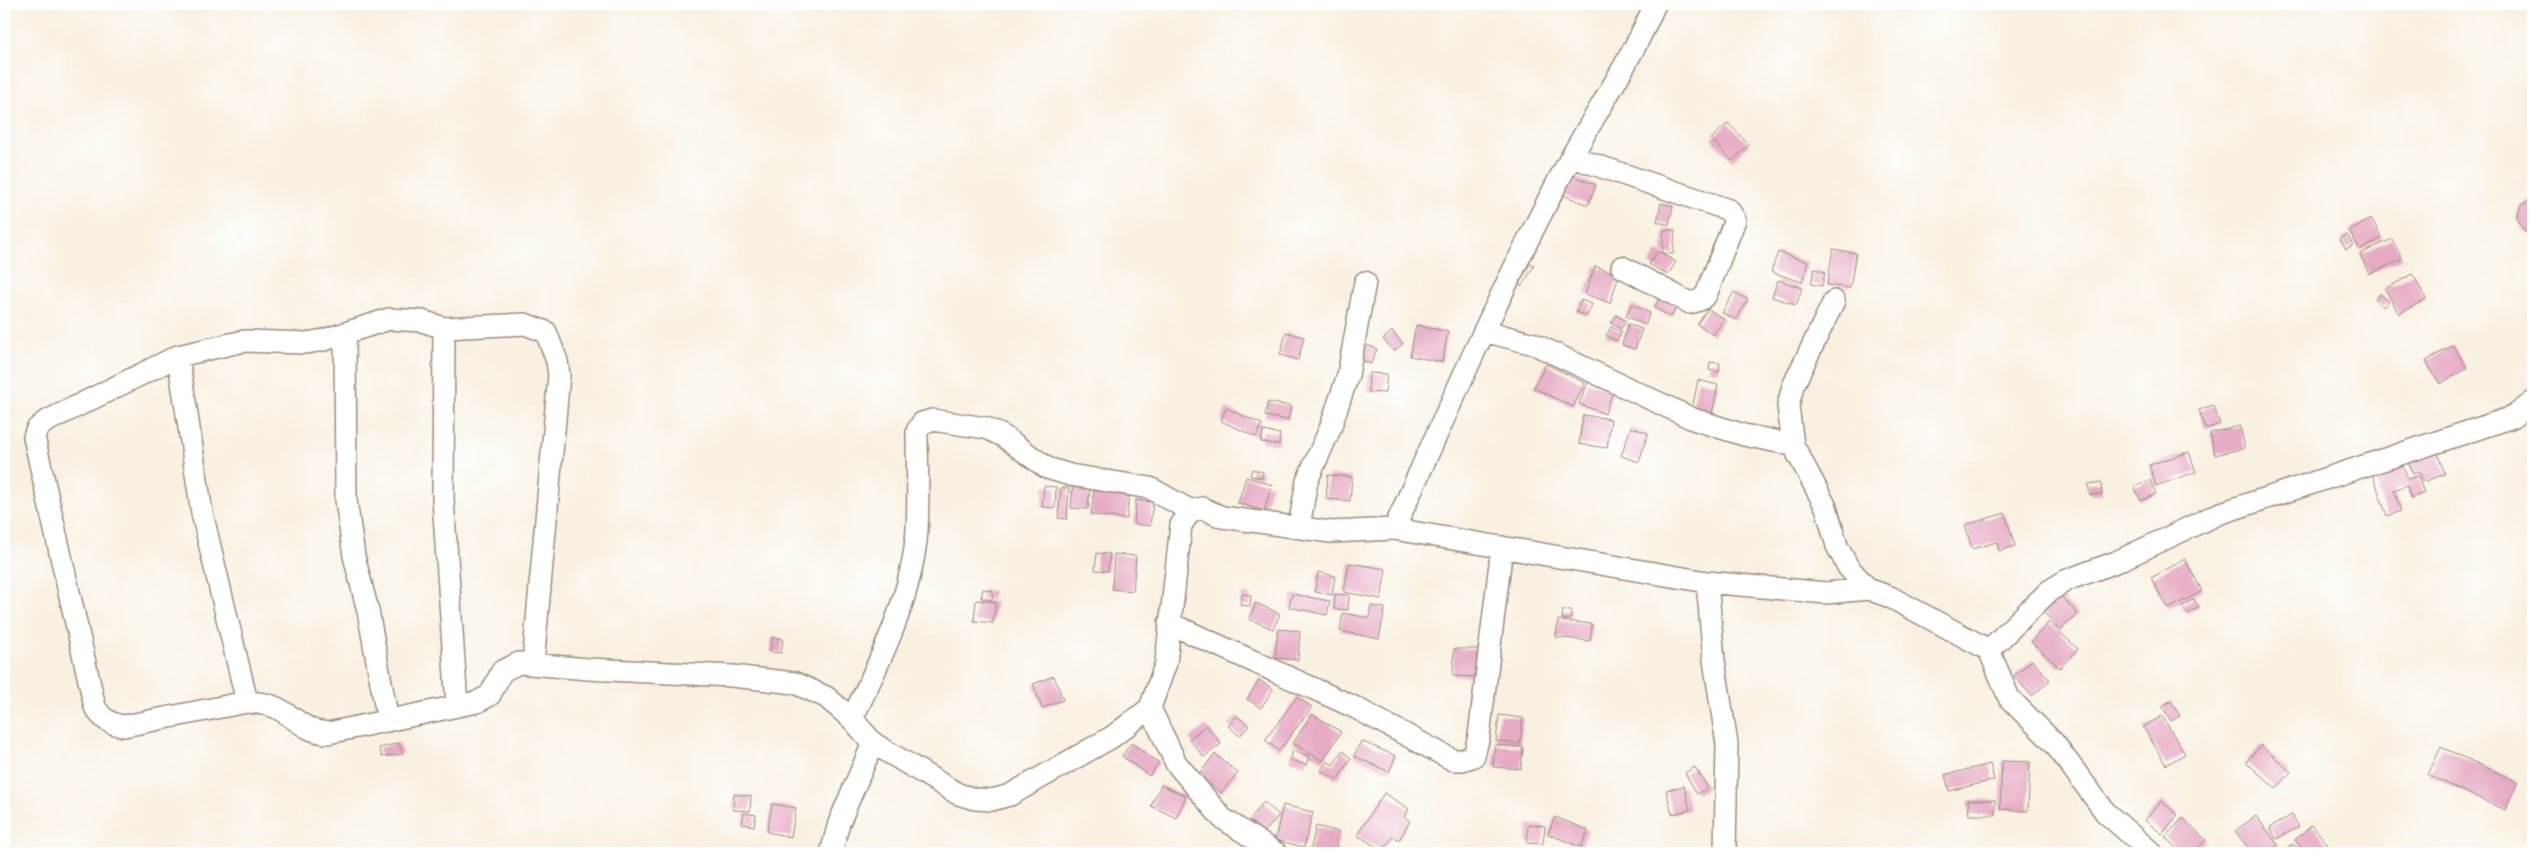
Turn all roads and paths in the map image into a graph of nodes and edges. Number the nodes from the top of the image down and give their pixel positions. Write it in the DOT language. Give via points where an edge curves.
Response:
graph roads {
  1 [pos="1655,4"];
  2 [pos="1572,157"];
  3 [pos="1622,267"];
  4 [pos="1365,282"];
  5 [pos="1834,301"];
  6 [pos="444,328"];
  7 [pos="1484,331"];
  8 [pos="345,333"];
  9 [pos="178,356"];
  10 [pos="2533,402"];
  11 [pos="1793,445"];
  12 [pos="1191,511"];
  13 [pos="1299,527"];
  14 [pos="1394,529"];
  15 [pos="1502,548"];
  16 [pos="1707,582"];
  17 [pos="1868,589"];
  18 [pos="1169,623"];
  19 [pos="1989,650"];
  20 [pos="533,664"];
  21 [pos="247,702"];
  22 [pos="457,706"];
  23 [pos="1150,708"];
  24 [pos="852,719"];
  25 [pos="388,721"];
  26 [pos="873,743"];
  27 [pos="2144,852"];
  28 [pos="831,853"];
  29 [pos="1276,853"];
  30 [pos="1725,853"];
  1 -- 2 [label="street"];
  2 -- 3 [label="street" via="1729,210 1734,215 1735,220 1706,296 1700,300 1690,303"];
  2 -- 7 [label="street"];
  4 -- 13 [label="street" via="1348,375 1330,429 1307,481"];
  5 -- 11 [label="street" via="1793,386 1788,406"];
  6 -- 8 [label="street" via="422,321 389,319"];
  6 -- 20 [label="street" via="526,324 546,332 557,361 559,375"];
  6 -- 22 [label="street" via="443,499"];
  7 -- 11 [label="street" via="1534,344 1693,419 1744,435"];
  7 -- 14 [label="street"];
  8 -- 9 [label="street" via="306,343 244,341"];
  8 -- 25 [label="street" via="346,500 354,556 368,611"];
  9 -- 21 [label="street" via="202,514"];
  9 -- 21 [label="street" via="45,422 34,437 94,707 106,721 124,726"];
  10 -- 19 [label="street" via="2513,417 2218,514 2116,562 2066,580 2049,591"];
  11 -- 17 [label="street" via="1826,507 1837,546 1848,567"];
  12 -- 13 [label="street" via="1202,508 1222,517"];
  12 -- 18 [label="street" via="1181,525"];
  12 -- 24 [label="street" via="1150,488 1047,468 1003,436 986,428 932,420 922,423 917,431 917,531 904,599 879,665"];
  13 -- 14 [label="street" via="1331,532"];
  14 -- 15 [label="street"];
  15 -- 16 [label="street"];
  15 -- 18 [label="street" via="1479,736 1474,756 1462,760 1453,760 1354,708"];
  16 -- 17 [label="street" via="1826,593"];
  16 -- 30 [label="street" via="1714,660 1727,744"];
  17 -- 19 [label="street"];
  18 -- 23 [label="street" via="1166,663"];
  19 -- 27 [label="street" via="2009,698 2054,743 2106,813"];
  20 -- 22 [label="street" via="507,666 490,695 477,702"];
  20 -- 24 [label="street" via="795,683 826,697"];
  21 -- 25 [label="street" via="282,710 300,725 317,732 328,733"];
  22 -- 25 [label="street"];
  23 -- 26 [label="street" via="1112,737 1010,795 992,800 958,794"];
  23 -- 29 [label="street" via="1176,763 1222,818"];
  24 -- 26 [label="street"];
  26 -- 28 [label="street" via="839,823"];
}
